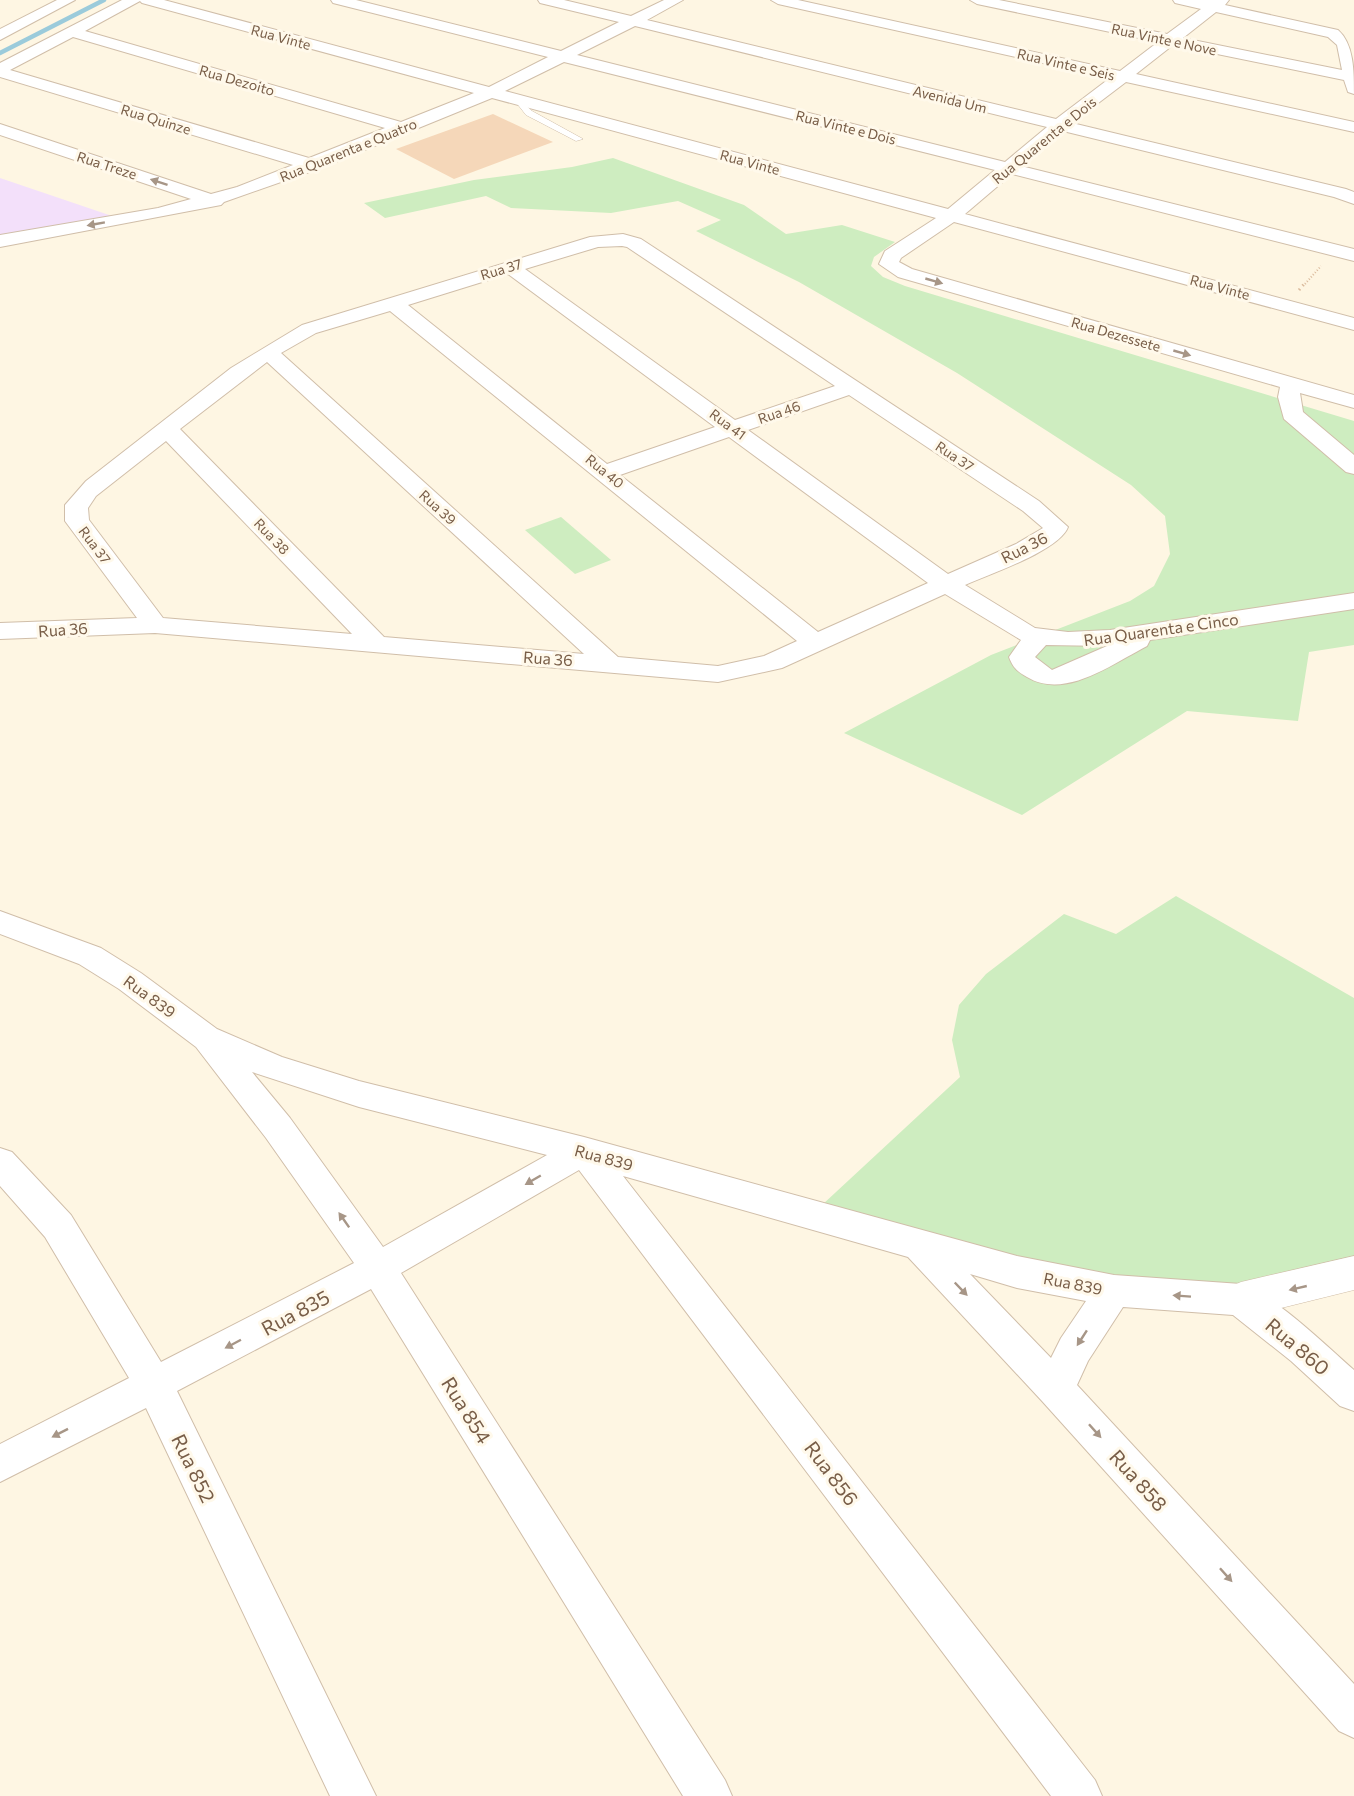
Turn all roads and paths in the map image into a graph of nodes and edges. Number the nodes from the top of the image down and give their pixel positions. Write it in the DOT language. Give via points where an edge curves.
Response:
graph roads {
  1 [pos="68,0"];
  2 [pos="133,0"];
  3 [pos="147,0"];
  4 [pos="338,0"];
  5 [pos="545,0"];
  6 [pos="583,0"];
  7 [pos="676,0"];
  8 [pos="778,0"];
  9 [pos="977,0"];
  10 [pos="1180,0"];
  11 [pos="1218,3"];
  12 [pos="639,18"];
  13 [pos="3,32"];
  14 [pos="73,32"];
  15 [pos="1171,41"];
  16 [pos="562,57"];
  17 [pos="0,71"];
  18 [pos="1125,77"];
  19 [pos="1353,83"];
  20 [pos="489,93"];
  21 [pos="519,101"];
  22 [pos="1065,121"];
  23 [pos="1354,127"];
  24 [pos="402,128"];
  25 [pos="0,129"];
  26 [pos="579,139"];
  27 [pos="312,165"];
  28 [pos="1010,167"];
  29 [pos="1354,184"];
  30 [pos="1354,199"];
  31 [pos="215,201"];
  32 [pos="953,215"];
  33 [pos="0,241"];
  34 [pos="1345,253"];
  35 [pos="892,255"];
  36 [pos="510,267"];
  37 [pos="393,303"];
  38 [pos="1285,305"];
  39 [pos="1354,324"];
  40 [pos="268,352"];
  41 [pos="1291,384"];
  42 [pos="850,387"];
  43 [pos="1354,402"];
  44 [pos="734,428"];
  45 [pos="167,429"];
  46 [pos="1354,467"];
  47 [pos="606,472"];
  48 [pos="1053,522"];
  49 [pos="945,584"];
  50 [pos="1354,601"];
  51 [pos="155,625"];
  52 [pos="1162,628"];
  53 [pos="0,631"];
  54 [pos="1040,638"];
  55 [pos="815,643"];
  56 [pos="376,644"];
  57 [pos="608,662"];
  58 [pos="0,922"];
  59 [pos="206,1038"];
  60 [pos="290,1072"];
  61 [pos="278,1128"];
  62 [pos="584,1151"];
  63 [pos="0,1162"];
  64 [pos="921,1246"];
  65 [pos="378,1268"];
  66 [pos="1354,1273"];
  67 [pos="1114,1291"];
  68 [pos="1241,1300"];
  69 [pos="154,1386"];
  70 [pos="1056,1389"];
  71 [pos="1354,1395"];
  72 [pos="0,1464"];
  73 [pos="1354,1716"];
  74 [pos="353,1796"];
  75 [pos="709,1796"];
  76 [pos="1079,1796"];
  1 -- 13 [label="street"];
  2 -- 14 [label="street"];
  3 -- 20 [label="street, Rua Vinte"];
  4 -- 16 [label="street, Rua Vinte e Dois"];
  5 -- 12 [label="street, Avenida Um"];
  6 -- 12 [label="street, Avenida Um"];
  7 -- 12 [label="street, Rua Quarenta e Quatro"];
  8 -- 18 [label="street, Rua Vinte e Seis"];
  9 -- 15 [label="street, Rua Vinte e Nove"];
  10 -- 11 [label="street"];
  11 -- 15 [label="street, Rua Quarenta e Dois"];
  11 -- 19 [label="street" via="1327,31 1342,39"];
  12 -- 16 [label="street, Rua Quarenta e Quatro"];
  12 -- 22 [label="street, Avenida Um"];
  14 -- 17 [label="street"];
  14 -- 24 [label="street, Rua Dezoito"];
  15 -- 18 [label="street, Rua Quarenta e Dois"];
  15 -- 19 [label="street, Rua Vinte e Nove"];
  16 -- 20 [label="street, Rua Quarenta e Quatro"];
  16 -- 28 [label="street, Rua Vinte e Dois"];
  17 -- 27 [label="street, Rua Quinze"];
  18 -- 22 [label="street, Rua Quarenta e Dois"];
  18 -- 23 [label="street, Rua Vinte e Seis"];
  20 -- 21 [label="street, Rua Vinte"];
  20 -- 24 [label="street, Rua Quarenta e Quatro"];
  21 -- 26 [label="lane" via="529,113"];
  21 -- 32 [label="street, Rua Vinte"];
  22 -- 28 [label="street, Rua Quarenta e Dois"];
  22 -- 29 [label="street, Avenida Um"];
  22 -- 30 [label="street, Avenida Um"];
  24 -- 27 [label="street, Rua Quarenta e Quatro"];
  31 -- 25 [label="street, Rua Treze, one-way"];
  27 -- 31 [label="street, Rua Quarenta e Quatro"];
  28 -- 32 [label="street, Rua Quarenta e Dois"];
  28 -- 34 [label="street, Rua Vinte e Dois"];
  31 -- 33 [label="street, Rua Quarenta e Quatro, one-way"];
  32 -- 35 [label="street, Rua Quarenta e Dois"];
  32 -- 38 [label="street, Rua Vinte"];
  34 -- 38 [label="path"];
  35 -- 41 [label="street, Rua Dezessete, one-way" via="889,264 905,273"];
  36 -- 37 [label="street, Rua 37"];
  36 -- 42 [label="street, Rua 37" via="597,241 634,243"];
  36 -- 44 [label="street, Rua 41"];
  37 -- 40 [label="street, Rua 37" via="309,329"];
  37 -- 47 [label="street, Rua 40"];
  38 -- 39 [label="street, Rua Vinte"];
  40 -- 45 [label="street, Rua 37"];
  40 -- 57 [label="street, Rua 39"];
  41 -- 43 [label="street, Rua Dezessete"];
  41 -- 46 [label="street" via="1292,414"];
  42 -- 44 [label="street, Rua 46"];
  42 -- 48 [label="street, Rua 37"];
  44 -- 47 [label="street, Rua 46"];
  44 -- 49 [label="street, Rua 41"];
  45 -- 51 [label="street, Rua 37" via="78,502 75,511 77,521"];
  45 -- 56 [label="street, Rua 38"];
  47 -- 55 [label="street, Rua 40"];
  48 -- 49 [label="street, Rua 36" via="1054,532 1046,538"];
  49 -- 54 [label="street, Rua Quarenta e Cinco"];
  49 -- 55 [label="street, Rua 36"];
  50 -- 52 [label="street, Rua Quarenta e Cinco"];
  51 -- 53 [label="street, Rua 36"];
  51 -- 56 [label="street, Rua 36"];
  52 -- 54 [label="street, Rua Quarenta e Cinco" via="1110,638"];
  52 -- 54 [label="street" via="1061,678 1047,678 1024,665 1026,649"];
  55 -- 57 [label="street, Rua 36" via="773,662 718,674"];
  56 -- 57 [label="street, Rua 36"];
  58 -- 59 [label="street, Rua 839" via="90,956"];
  59 -- 60 [label="street, Rua 839"];
  59 -- 61 [label="street, Rua 854"];
  60 -- 61 [label="street" via="280,1096"];
  60 -- 62 [label="street, Rua 839" via="359,1094"];
  65 -- 61 [label="street, Rua 854, one-way"];
  62 -- 64 [label="street, Rua 839"];
  62 -- 65 [label="street, Rua 835, one-way"];
  62 -- 76 [label="street, Rua 856"];
  63 -- 69 [label="street, Rua 852" via="58,1226"];
  64 -- 67 [label="street, Rua 839" via="1017,1272"];
  64 -- 70 [label="street, Rua 858, one-way"];
  65 -- 69 [label="street, Rua 835, one-way"];
  65 -- 75 [label="street, Rua 854"];
  66 -- 68 [label="street, one-way"];
  68 -- 67 [label="street, Rua 839, one-way"];
  67 -- 70 [label="street, one-way" via="1074,1350"];
  68 -- 71 [label="street, Rua 860" via="1304,1349"];
  69 -- 72 [label="street, Rua 835, one-way"];
  69 -- 74 [label="street, Rua 852"];
  70 -- 73 [label="street, Rua 858, one-way"];
}
